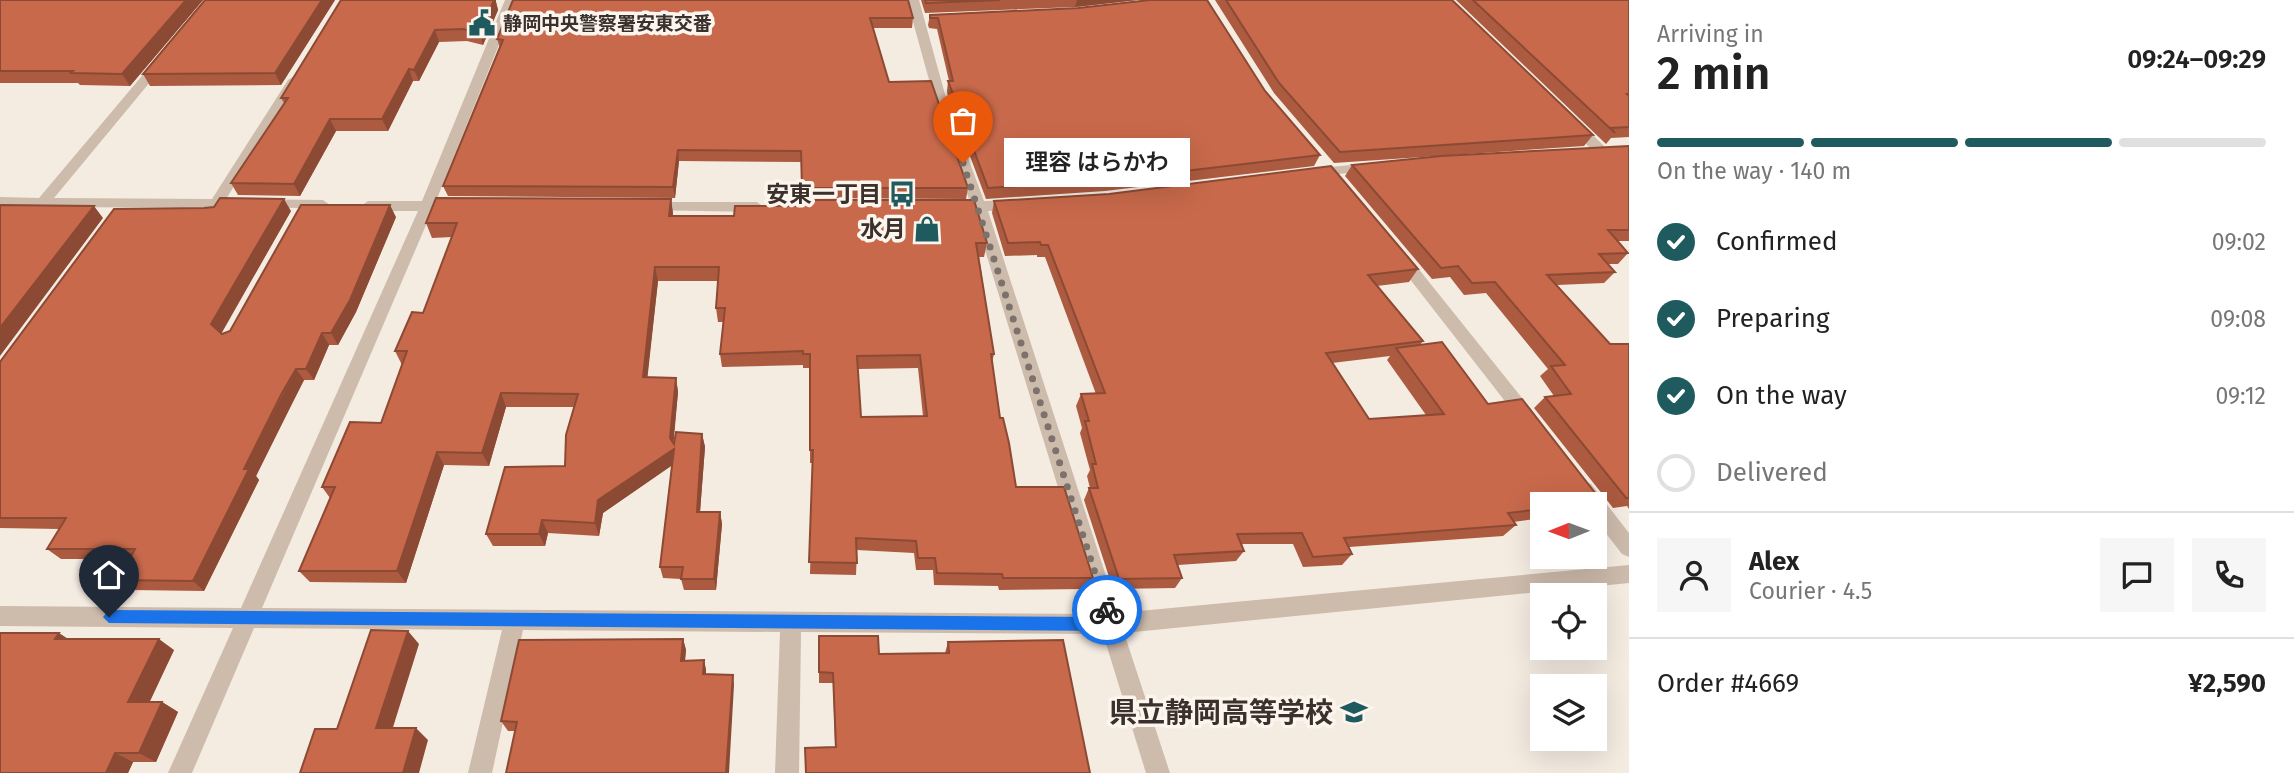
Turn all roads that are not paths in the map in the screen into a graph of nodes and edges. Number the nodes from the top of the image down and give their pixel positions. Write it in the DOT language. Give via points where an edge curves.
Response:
graph roads {
  1 [pos="511,0"];
  2 [pos="913,0"];
  3 [pos="167,53"];
  4 [pos="302,68"];
  5 [pos="1563,114"];
  6 [pos="1576,153"];
  7 [pos="1382,166"];
  8 [pos="1290,176"];
  9 [pos="0,202"];
  10 [pos="42,203"];
  11 [pos="126,203"];
  12 [pos="216,204"];
  13 [pos="1035,204"];
  14 [pos="427,206"];
  15 [pos="468,206"];
  16 [pos="634,207"];
  17 [pos="772,207"];
  18 [pos="937,207"];
  19 [pos="979,207"];
  20 [pos="110,225"];
  21 [pos="1390,244"];
  22 [pos="1536,427"];
  23 [pos="1578,482"];
  24 [pos="1629,548"];
  25 [pos="1629,574"];
  26 [pos="0,616"];
  27 [pos="246,617"];
  28 [pos="515,620"];
  29 [pos="791,622"];
  30 [pos="1112,624"];
  31 [pos="180,773"];
  32 [pos="480,773"];
  33 [pos="787,773"];
  34 [pos="1158,773"];
  1 -- 14 [label="street"];
  2 -- 19 [label="street" via="925,20 940,98"];
  3 -- 10 [label="street"];
  4 -- 12 [label="street"];
  5 -- 6 [label="street" via="1609,151"];
  7 -- 8 [label="street"];
  9 -- 10 [label="street"];
  10 -- 11 [label="street"];
  11 -- 12 [label="street"];
  11 -- 20 [label="street"];
  12 -- 14 [label="street" via="301,211"];
  13 -- 19 [label="street"];
  14 -- 15 [label="street"];
  14 -- 27 [label="street"];
  16 -- 17 [label="street"];
  18 -- 19 [label="street"];
  19 -- 30 [label="street"];
  21 -- 22 [label="street"];
  23 -- 24 [label="street"];
  25 -- 30 [label="street"];
  26 -- 27 [label="street"];
  27 -- 28 [label="street"];
  27 -- 31 [label="street"];
  28 -- 29 [label="street"];
  28 -- 32 [label="street"];
  29 -- 30 [label="street"];
  29 -- 33 [label="street"];
  30 -- 34 [label="street"];
}
